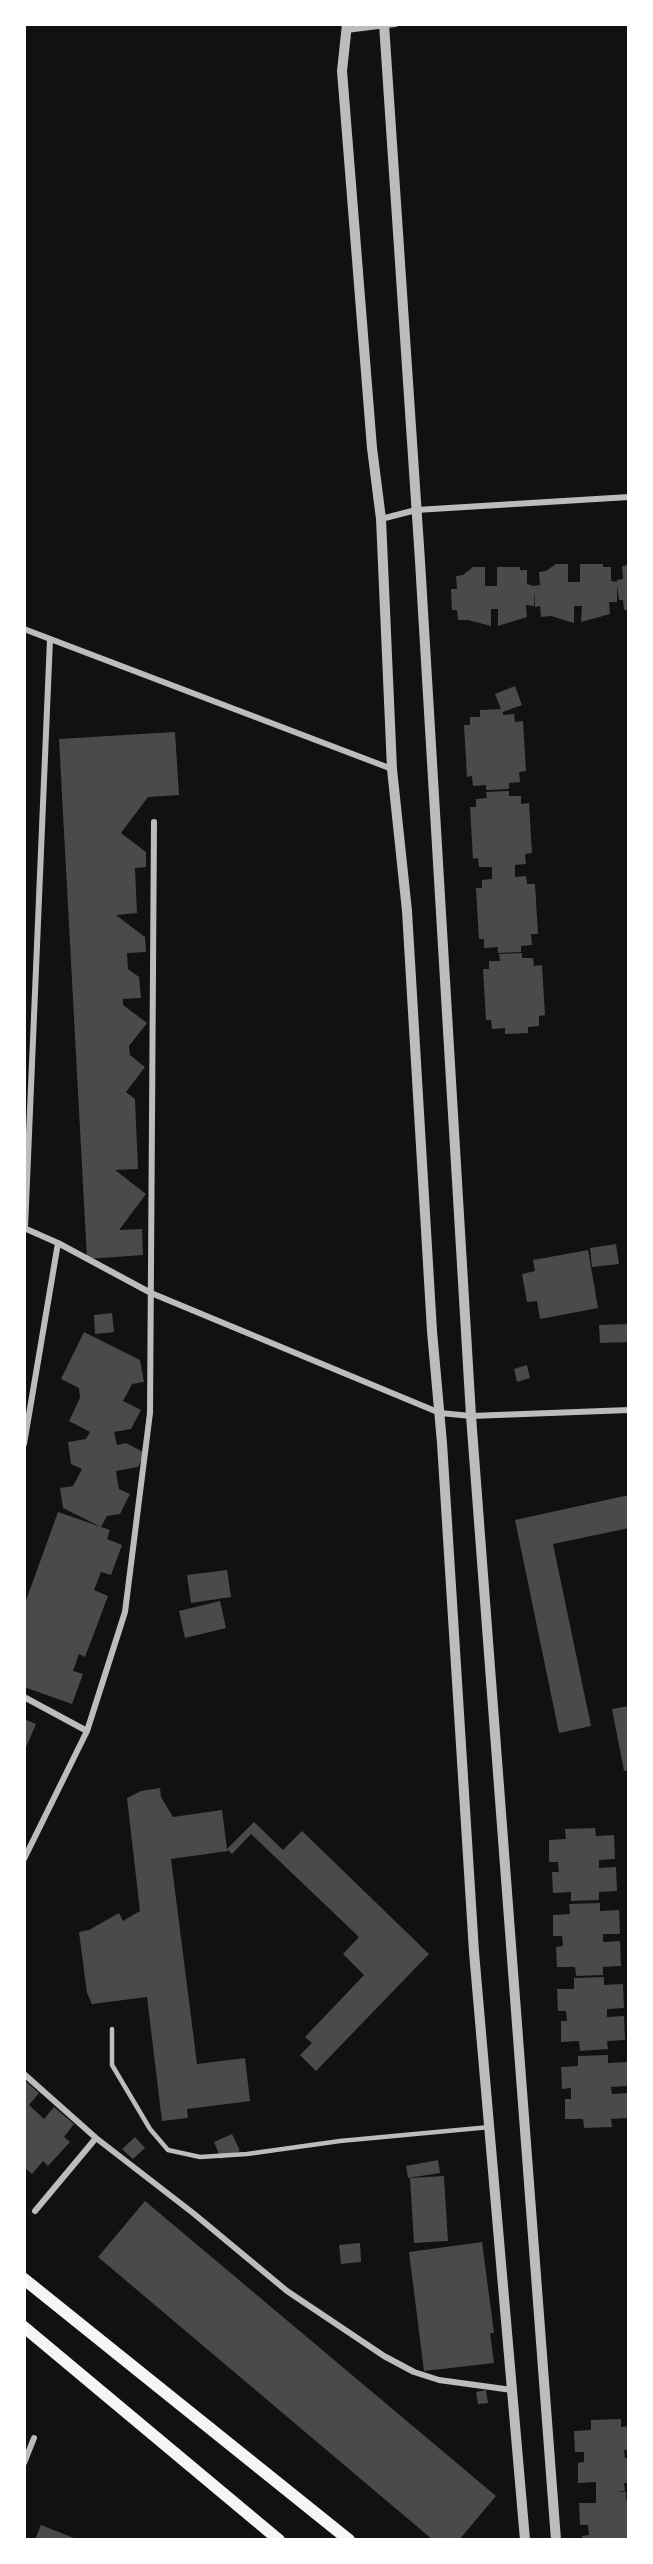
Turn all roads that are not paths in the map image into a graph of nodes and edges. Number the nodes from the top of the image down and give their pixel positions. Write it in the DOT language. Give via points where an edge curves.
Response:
graph roads {
  1 [pos="388,25"];
  2 [pos="346,27"];
  3 [pos="629,497"];
  4 [pos="416,510"];
  5 [pos="381,519"];
  6 [pos="24,629"];
  7 [pos="50,639"];
  8 [pos="392,769"];
  9 [pos="154,822"];
  10 [pos="25,1228"];
  11 [pos="58,1243"];
  12 [pos="151,1293"];
  13 [pos="629,1410"];
  14 [pos="440,1413"];
  15 [pos="471,1416"];
  16 [pos="24,1444"];
  17 [pos="24,1697"];
  18 [pos="87,1731"];
  19 [pos="24,1859"];
  20 [pos="112,2029"];
  21 [pos="24,2074"];
  22 [pos="490,2127"];
  23 [pos="96,2138"];
  24 [pos="34,2211"];
  25 [pos="24,2279"];
  26 [pos="24,2327"];
  27 [pos="513,2390"];
  28 [pos="34,2438"];
  29 [pos="24,2463"];
  30 [pos="279,2540"];
  31 [pos="349,2540"];
  32 [pos="525,2540"];
  33 [pos="556,2540"];
  1 -- 2 [label="street"];
  1 -- 4 [label="street"];
  2 -- 5 [label="street" via="342,71"];
  3 -- 4 [label="street"];
  4 -- 5 [label="street"];
  4 -- 15 [label="street"];
  5 -- 8 [label="street"];
  6 -- 7 [label="street"];
  7 -- 8 [label="street"];
  7 -- 10 [label="street"];
  8 -- 14 [label="street" via="407,911"];
  9 -- 12 [label="street"];
  10 -- 11 [label="street"];
  11 -- 12 [label="street"];
  11 -- 16 [label="street"];
  12 -- 14 [label="street"];
  12 -- 18 [label="street" via="150,1413 125,1612"];
  13 -- 15 [label="street"];
  14 -- 15 [label="street"];
  14 -- 22 [label="street" via="474,1952"];
  15 -- 33 [label="street"];
  17 -- 18 [label="street"];
  18 -- 19 [label="street"];
  20 -- 22 [label="lane" via="112,2065 150,2129 168,2150 200,2157 247,2154"];
  21 -- 23 [label="street"];
  22 -- 27 [label="street"];
  23 -- 24 [label="street"];
  23 -- 27 [label="street" via="286,2290 384,2356 439,2380"];
  25 -- 31 [label="main road"];
  26 -- 30 [label="main road"];
  27 -- 32 [label="street"];
  28 -- 29 [label="street"];
}
